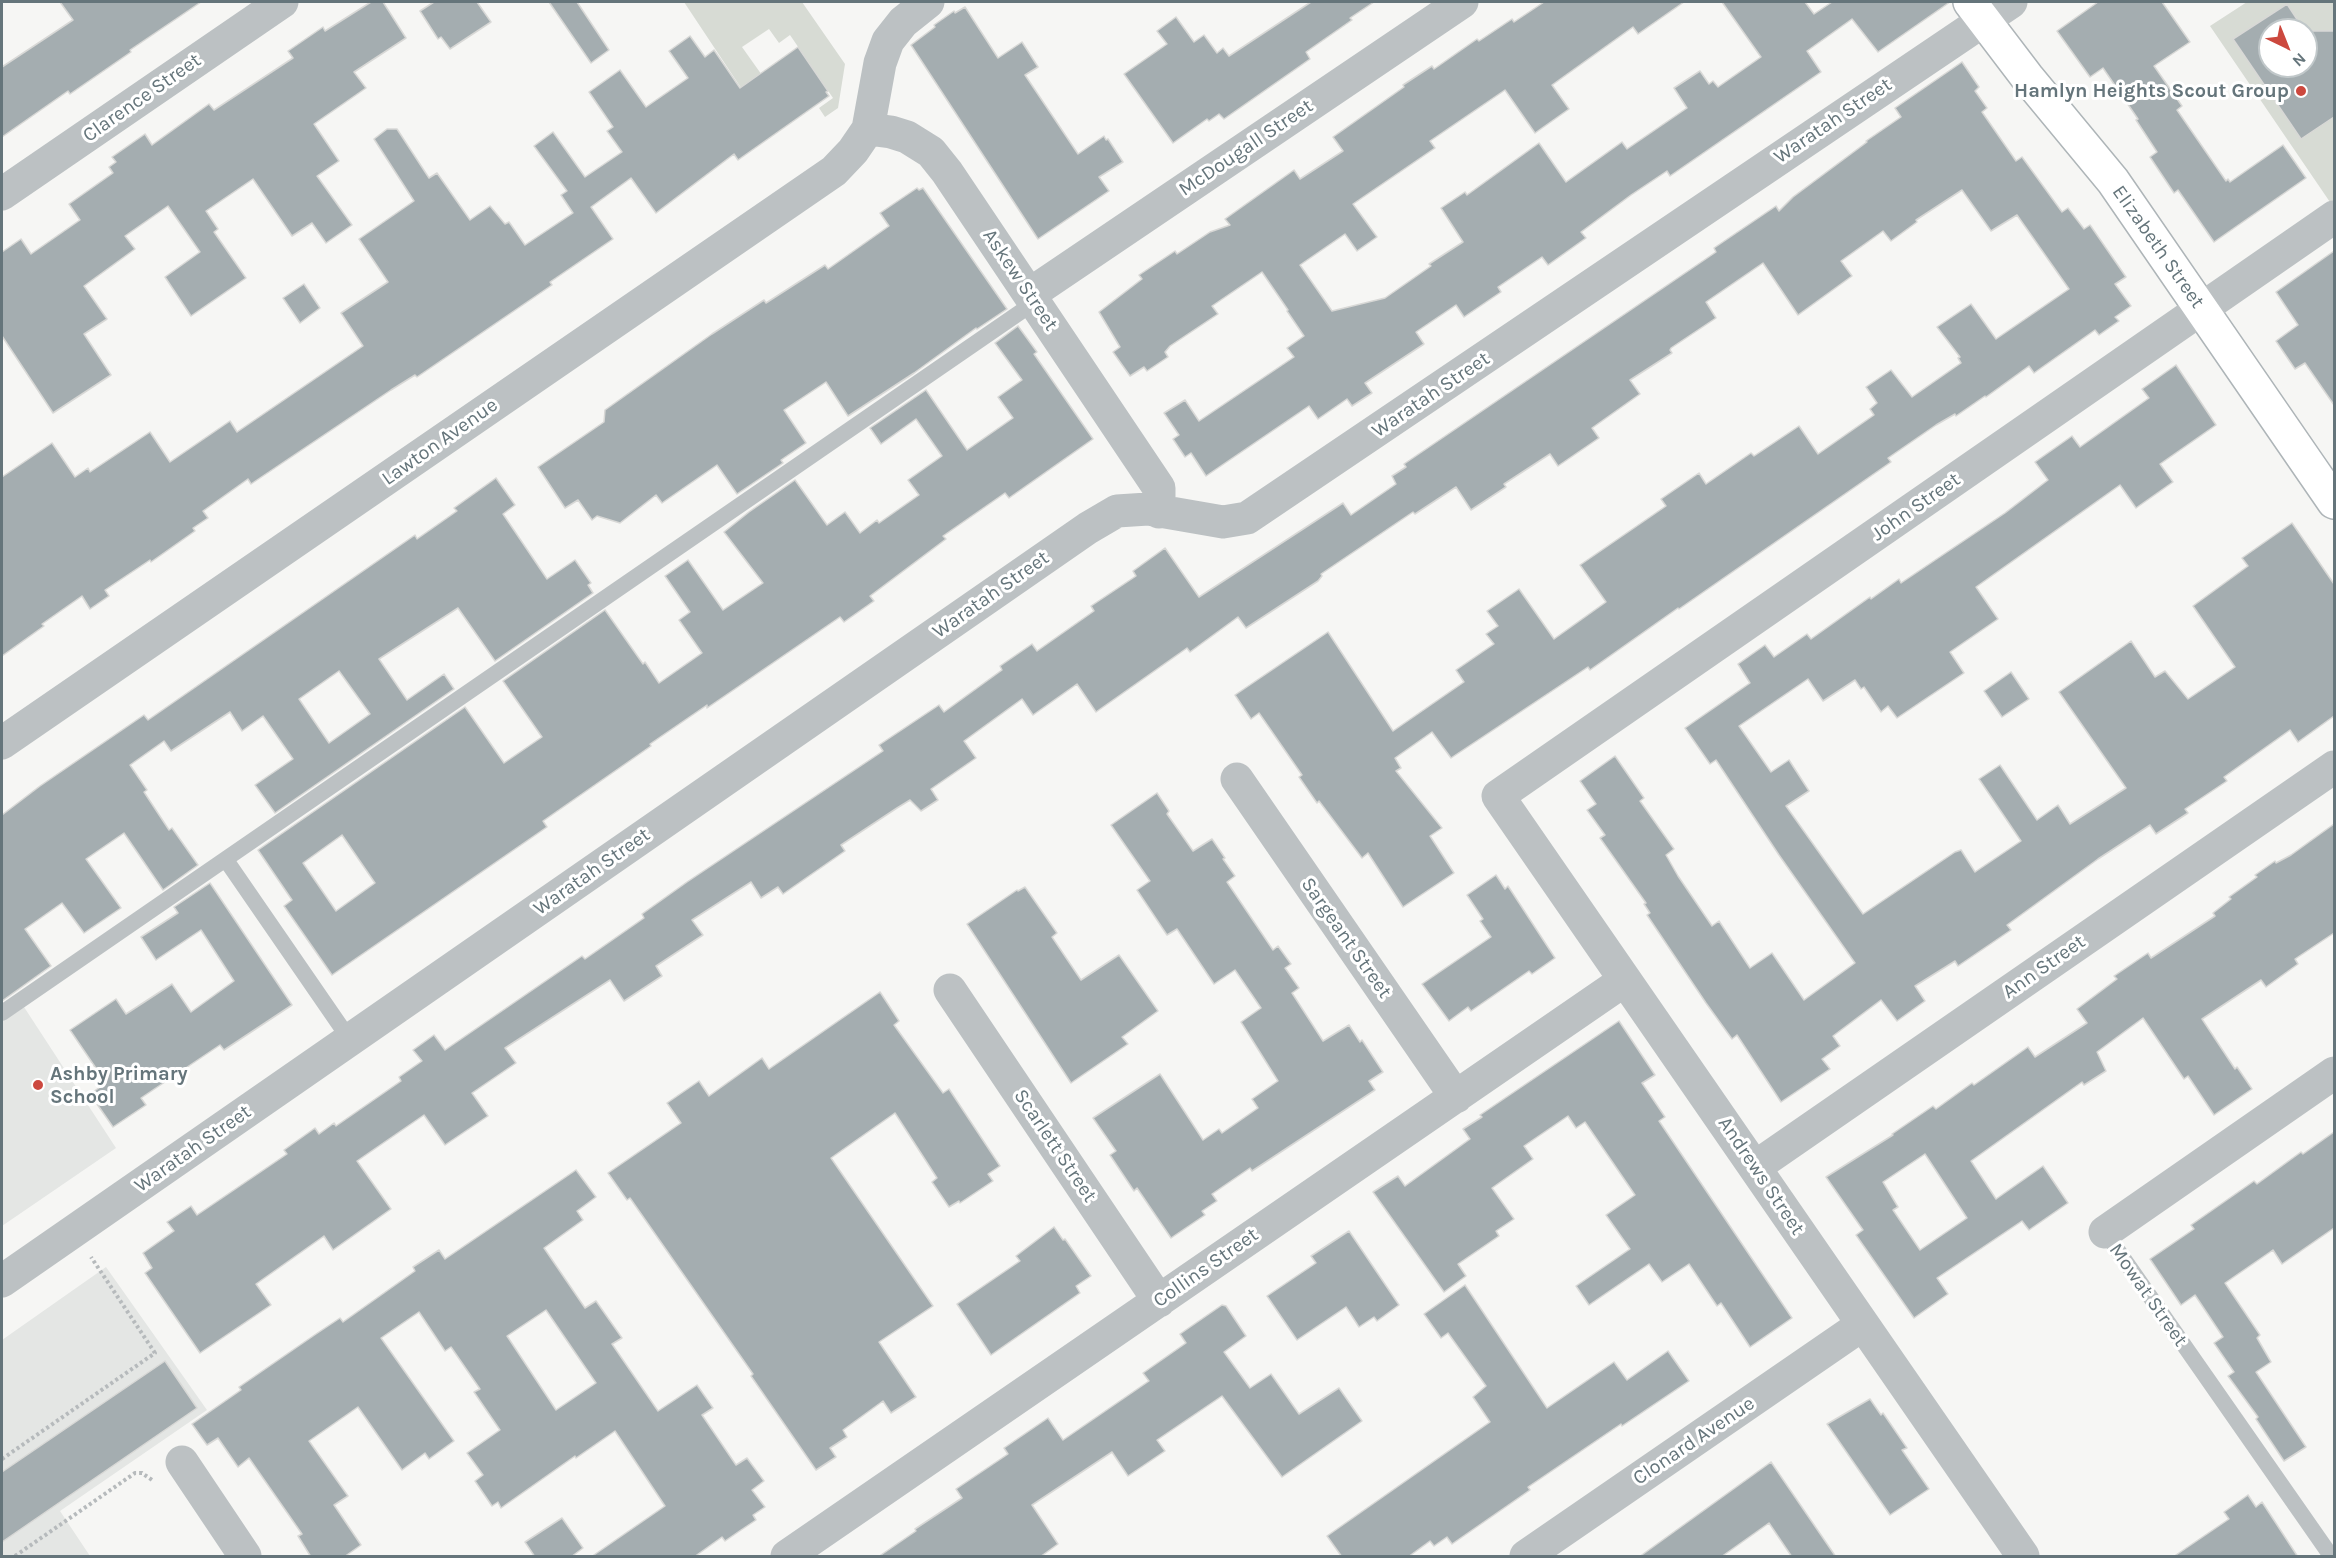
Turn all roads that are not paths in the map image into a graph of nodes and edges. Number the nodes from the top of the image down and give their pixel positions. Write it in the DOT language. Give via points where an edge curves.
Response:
graph roads {
  1 [pos="282,2"];
  2 [pos="928,2"];
  3 [pos="1462,2"];
  4 [pos="2010,2"];
  5 [pos="1977,11"];
  6 [pos="868,129"];
  7 [pos="2,194"];
  8 [pos="2334,217"];
  9 [pos="1033,298"];
  10 [pos="2202,309"];
  11 [pos="2334,502"];
  12 [pos="1159,512"];
  13 [pos="2,743"];
  14 [pos="2334,767"];
  15 [pos="1237,779"];
  16 [pos="1498,796"];
  17 [pos="226,860"];
  18 [pos="1625,980"];
  19 [pos="950,990"];
  20 [pos="2,1013"];
  21 [pos="350,1040"];
  22 [pos="2334,1073"];
  23 [pos="1456,1097"];
  24 [pos="1755,1167"];
  25 [pos="2105,1232"];
  26 [pos="2,1281"];
  27 [pos="1159,1301"];
  28 [pos="1862,1325"];
  29 [pos="182,1462"];
  30 [pos="245,1557"];
  31 [pos="787,1557"];
  32 [pos="1526,1557"];
  33 [pos="2023,1557"];
  34 [pos="2331,1557"];
  1 -- 7 [label="street, Clarence Street"];
  2 -- 6 [label="street" via="903,21 888,41"];
  3 -- 9 [label="street, McDougall Street"];
  4 -- 5 [label="street, Waratah Street"];
  5 -- 10 [label="street, Elizabeth Street" via="2104,170"];
  5 -- 12 [label="street, Waratah Street" via="1247,518 1223,522"];
  6 -- 9 [label="street, Askew Street" via="907,137 931,152"];
  6 -- 13 [label="street, Lawton Avenue" via="834,171"];
  8 -- 10 [label="street, John Street"];
  9 -- 12 [label="street, Askew Street" via="1159,488"];
  9 -- 17 [label="lane"];
  10 -- 11 [label="street, Elizabeth Street"];
  10 -- 16 [label="street, John Street"];
  12 -- 21 [label="street, Waratah Street" via="1117,511 1088,528"];
  14 -- 24 [label="street, Ann Street"];
  15 -- 23 [label="street, Sargeant Street"];
  16 -- 18 [label="street, Andrews Street"];
  17 -- 20 [label="lane"];
  17 -- 21 [label="lane"];
  18 -- 23 [label="street, Collins Street"];
  18 -- 24 [label="street, Andrews Street"];
  19 -- 27 [label="street, Scarlett Street"];
  21 -- 26 [label="street, Waratah Street"];
  22 -- 25 [label="street, Mowat Street"];
  23 -- 27 [label="street, Collins Street"];
  24 -- 28 [label="street, Andrews Street"];
  25 -- 34 [label="lane, Mowat Street"];
  27 -- 31 [label="street, Collins Street"];
  28 -- 32 [label="street, Clonard Avenue"];
  28 -- 33 [label="street, Andrews Street"];
  29 -- 30 [label="street"];
}
